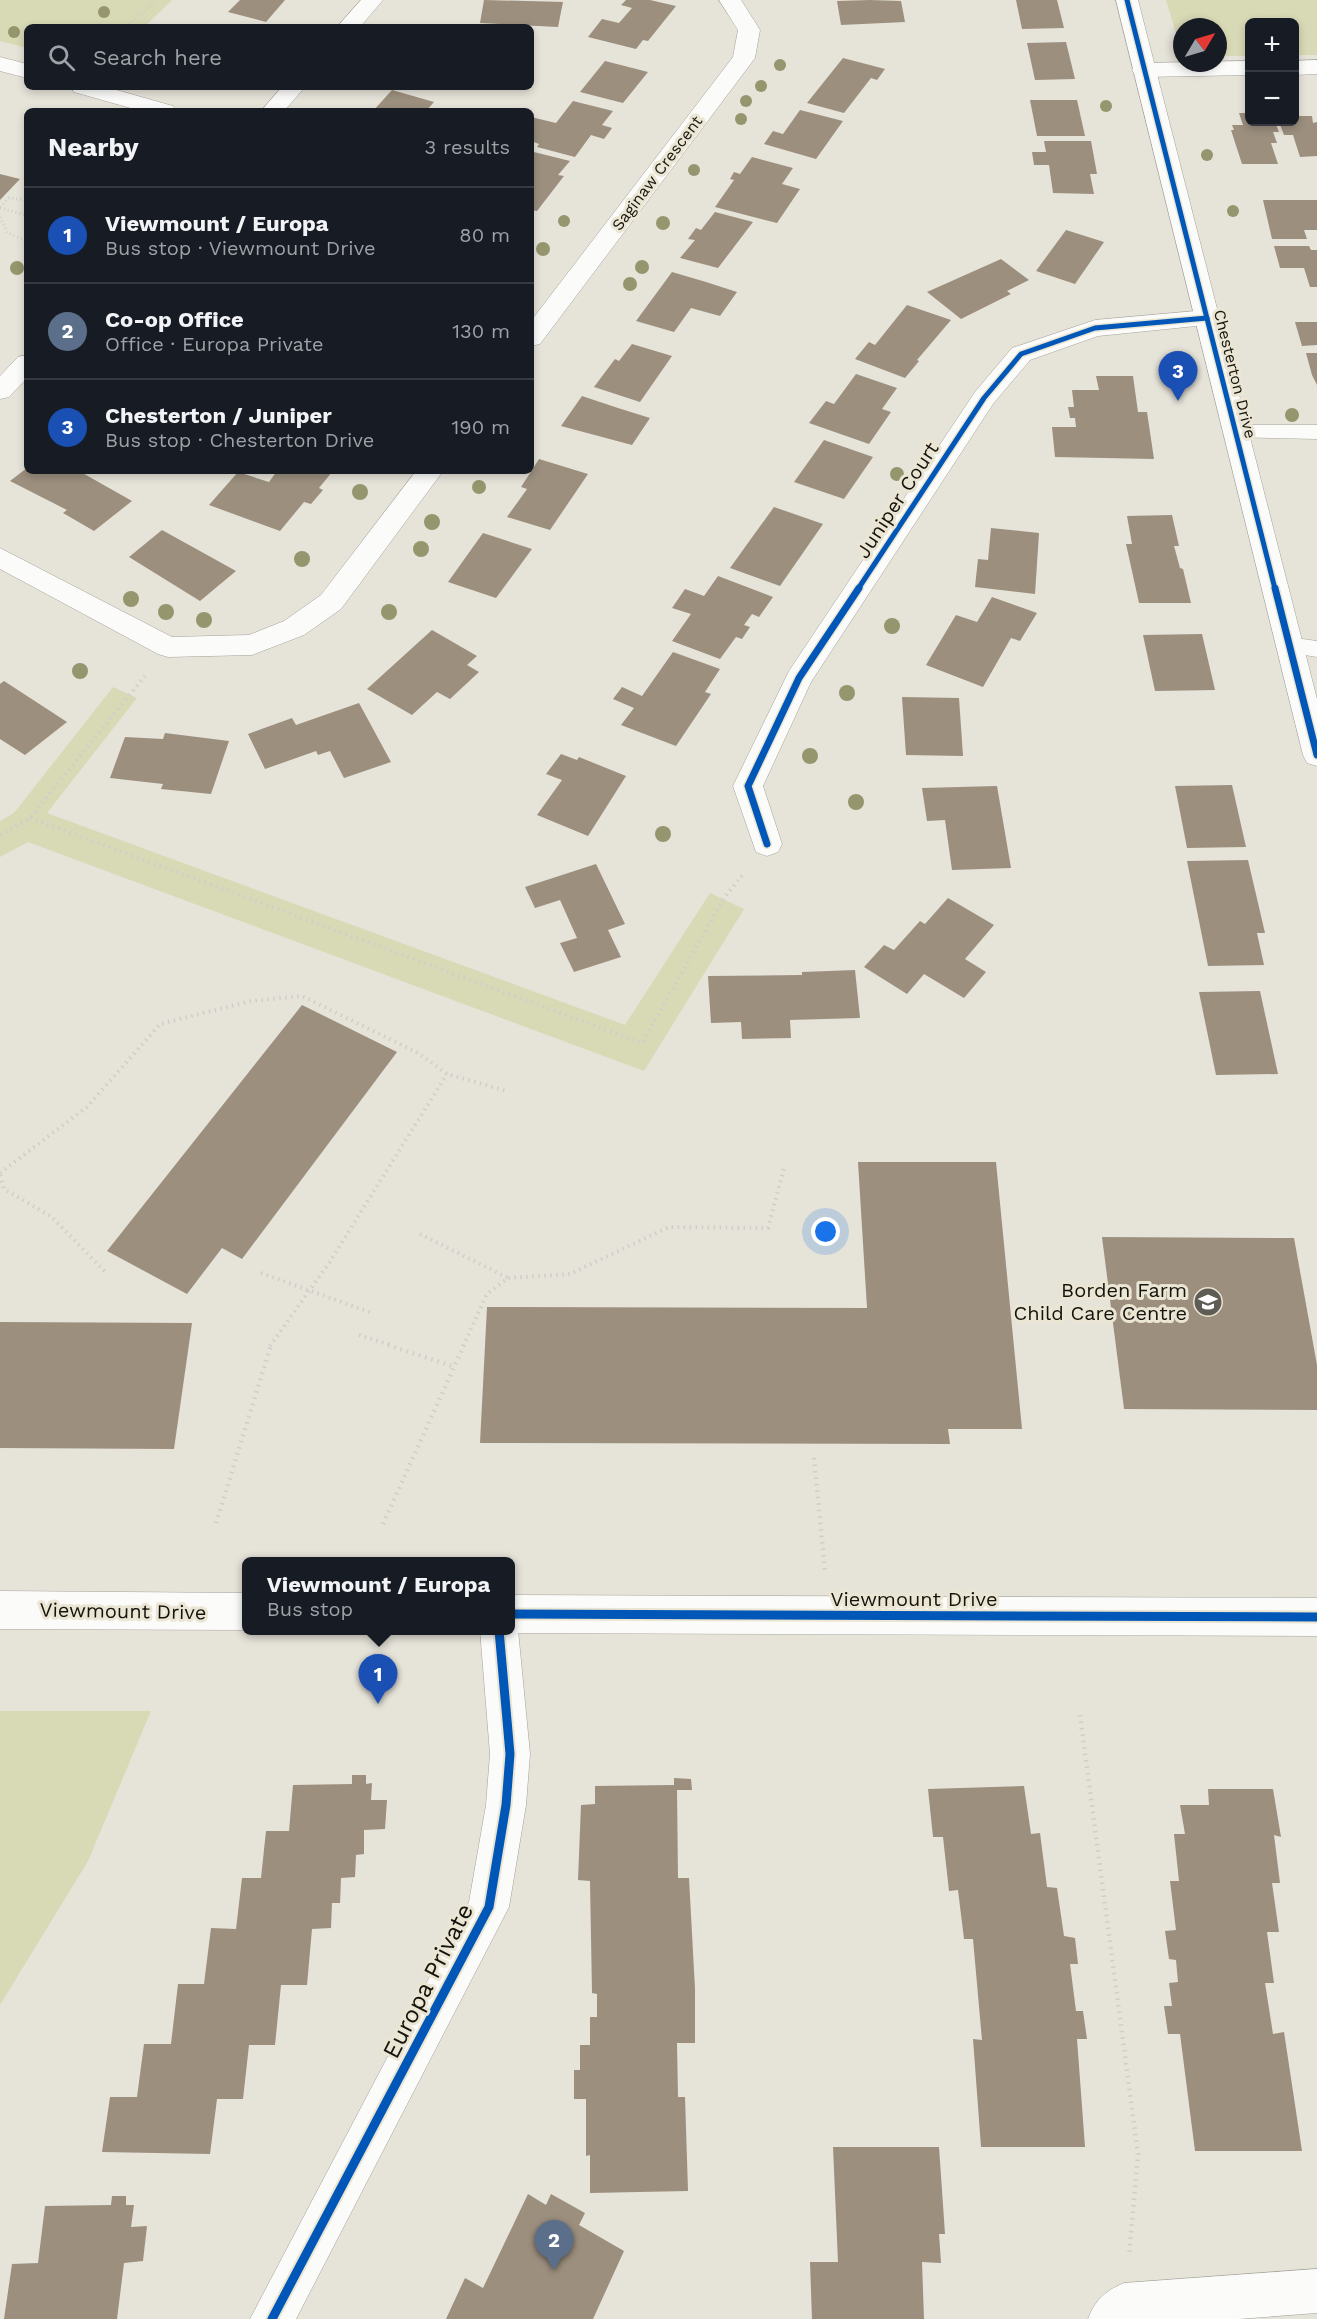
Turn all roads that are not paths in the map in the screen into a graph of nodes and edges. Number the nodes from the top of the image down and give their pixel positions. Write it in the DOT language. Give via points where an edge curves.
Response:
graph roads {
  1 [pos="372,0"];
  2 [pos="730,0"];
  3 [pos="1127,0"];
  4 [pos="351,24"];
  5 [pos="0,64"];
  6 [pos="1245,68"];
  7 [pos="1299,68"];
  8 [pos="1317,68"];
  9 [pos="24,70"];
  10 [pos="1143,70"];
  11 [pos="92,90"];
  12 [pos="291,90"];
  13 [pos="155,108"];
  14 [pos="275,108"];
  15 [pos="1208,318"];
  16 [pos="534,334"];
  17 [pos="24,366"];
  18 [pos="0,390"];
  19 [pos="1236,432"];
  20 [pos="1317,432"];
  21 [pos="428,474"];
  22 [pos="0,557"];
  23 [pos="1288,645"];
  24 [pos="1317,649"];
  25 [pos="1317,755"];
  26 [pos="767,844"];
  27 [pos="0,1610"];
  28 [pos="242,1612"];
  29 [pos="515,1614"];
  30 [pos="1317,1617"];
  31 [pos="499,1635"];
  32 [pos="1317,2291"];
  33 [pos="1117,2312"];
  34 [pos="272,2319"];
  1 -- 4 [label="street"];
  2 -- 16 [label="street, Saginaw Crescent" via="749,30 744,58"];
  3 -- 10 [label="street, Chesterton Drive"];
  5 -- 9 [label="street"];
  6 -- 10 [label="street"];
  7 -- 8 [label="street"];
  10 -- 15 [label="street, Chesterton Drive"];
  11 -- 13 [label="street"];
  12 -- 14 [label="street"];
  15 -- 19 [label="street, Chesterton Drive"];
  15 -- 26 [label="street, Juniper Court" via="1095,328 1021,354 984,398 799,678 748,786"];
  17 -- 18 [label="street"];
  19 -- 20 [label="lane"];
  19 -- 23 [label="street, Chesterton Drive"];
  21 -- 22 [label="street" via="331,602 294,628 252,645 168,647"];
  23 -- 24 [label="lane"];
  23 -- 25 [label="street, Chesterton Drive"];
  27 -- 28 [label="street, Viewmount Drive"];
  29 -- 30 [label="street, Viewmount Drive"];
  31 -- 34 [label="street, Europa Private" via="510,1755 489,1907"];
  32 -- 33 [label="street"];
}
